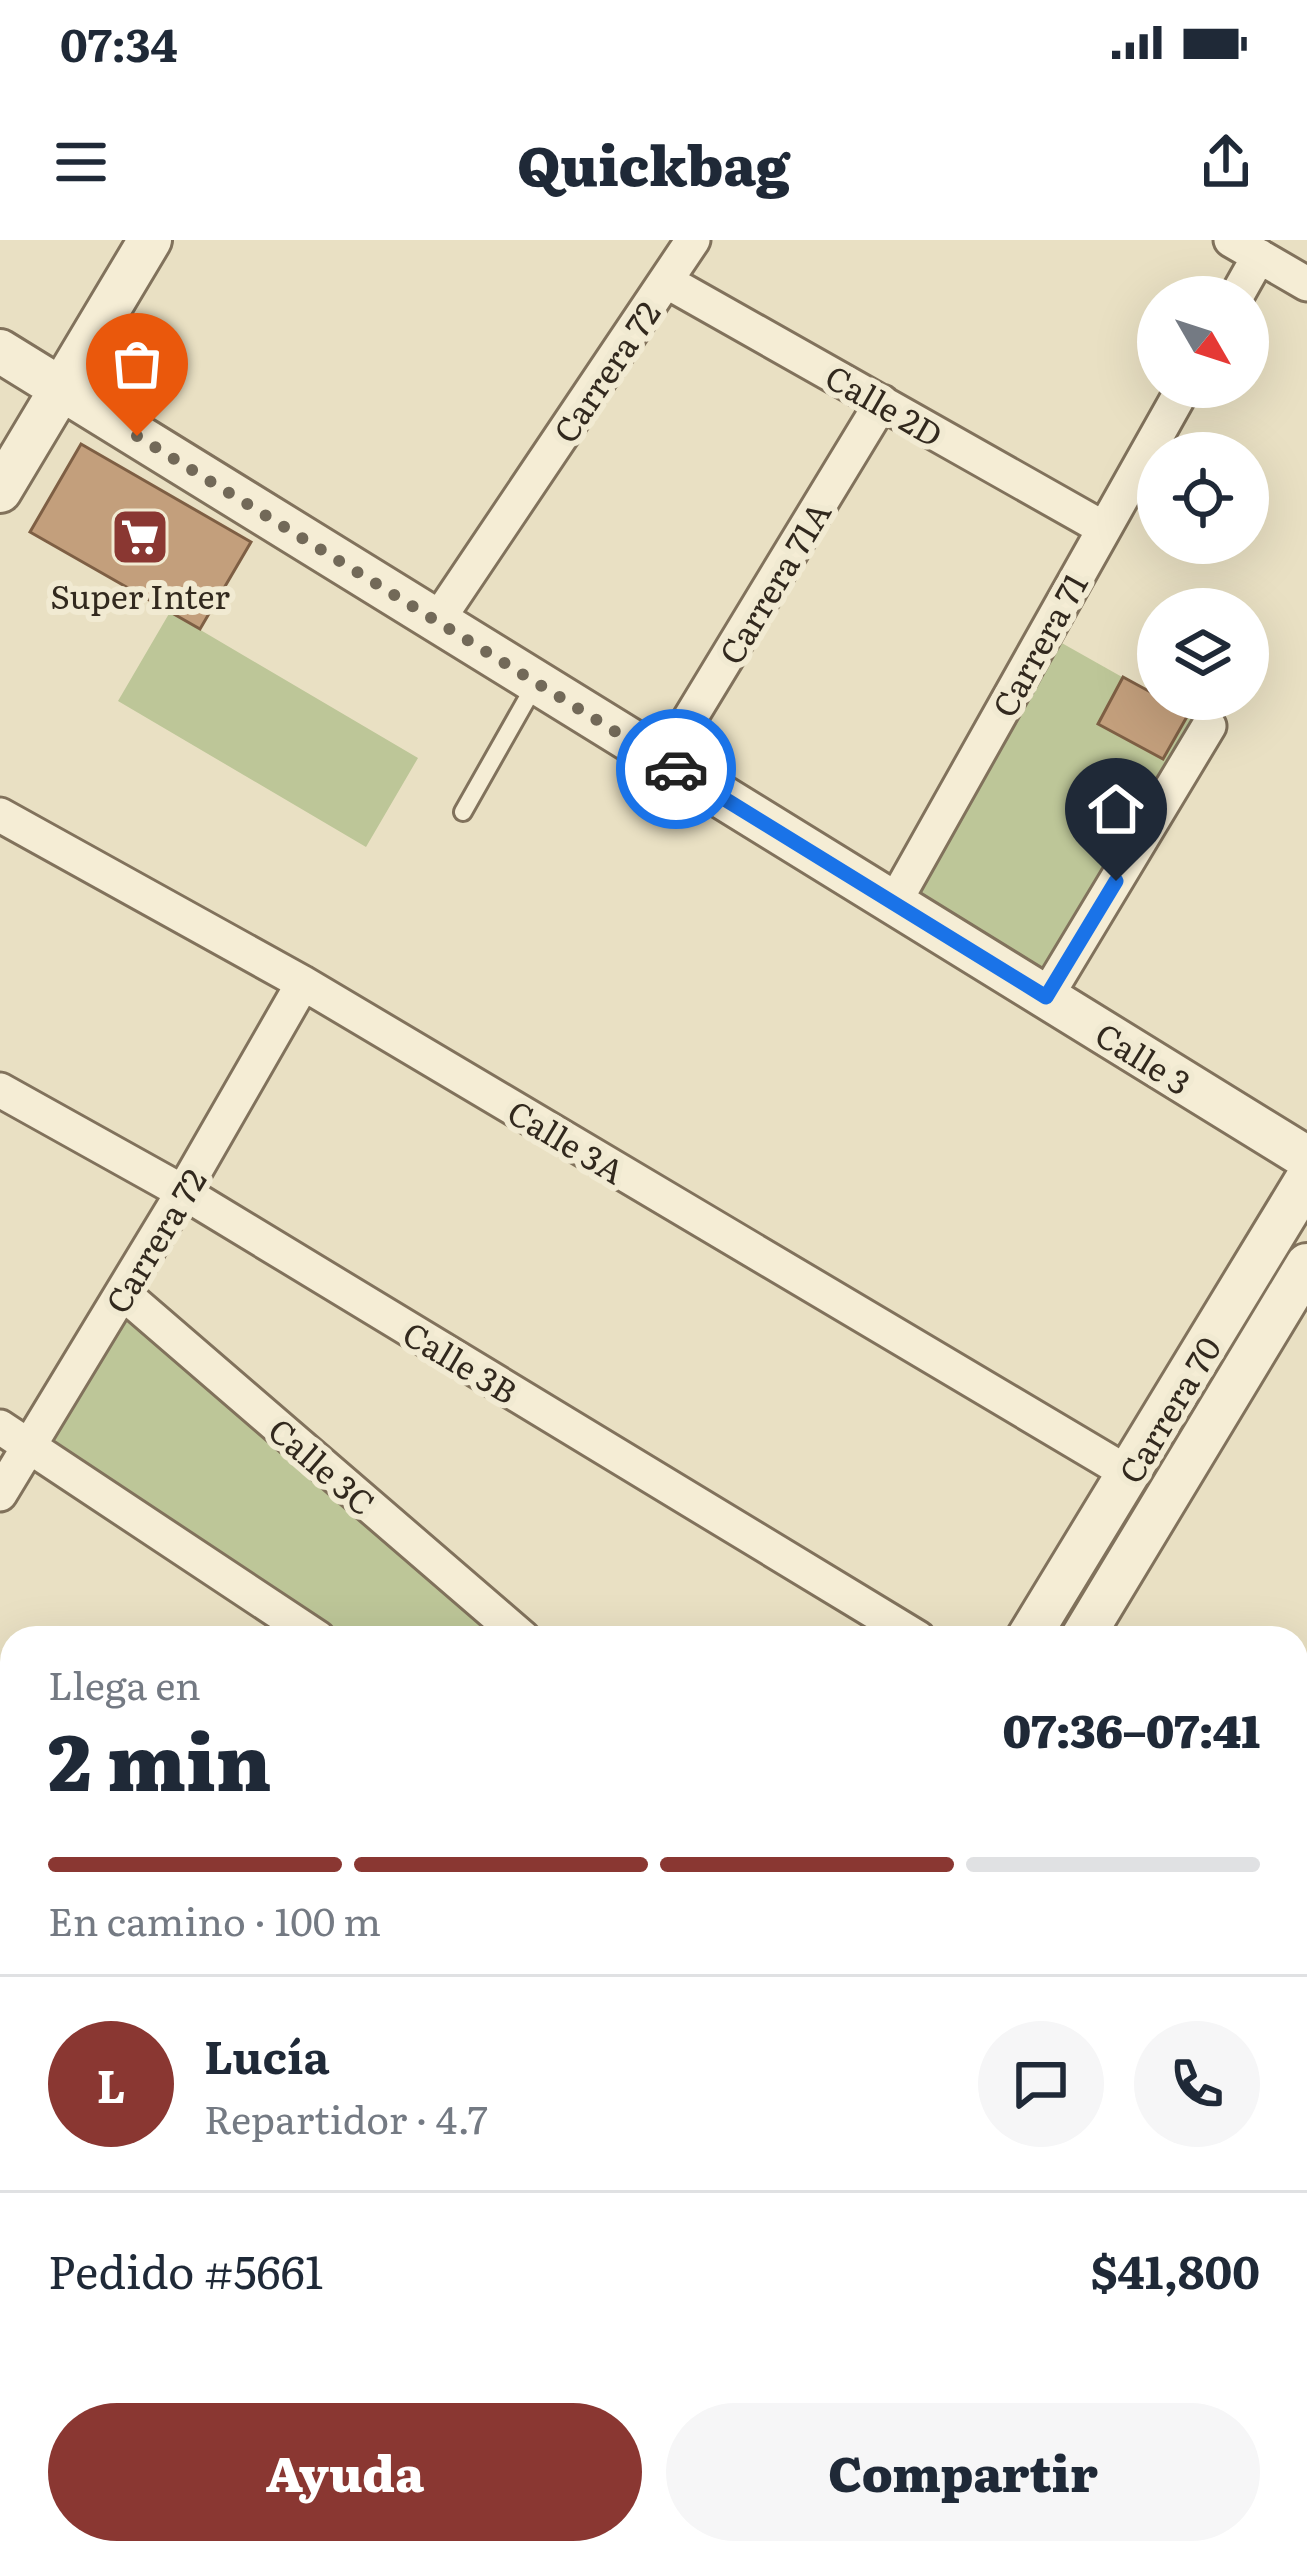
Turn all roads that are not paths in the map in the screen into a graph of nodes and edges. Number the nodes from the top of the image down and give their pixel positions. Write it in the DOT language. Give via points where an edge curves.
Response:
graph roads {
  1 [pos="151,240"];
  2 [pos="693,240"];
  3 [pos="1245,248"];
  4 [pos="666,281"];
  5 [pos="1307,284"];
  6 [pos="0,351"];
  7 [pos="62,390"];
  8 [pos="882,402"];
  9 [pos="1172,408"];
  10 [pos="0,491"];
  11 [pos="1103,528"];
  12 [pos="437,621"];
  13 [pos="536,682"];
  14 [pos="1209,726"];
  15 [pos="664,761"];
  16 [pos="463,812"];
  17 [pos="0,815"];
  18 [pos="893,903"];
  19 [pos="303,983"];
  20 [pos="1046,997"];
  21 [pos="0,1090"];
  22 [pos="1307,1158"];
  23 [pos="1307,1179"];
  24 [pos="183,1192"];
  25 [pos="1307,1265"];
  26 [pos="123,1293"];
  27 [pos="0,1427"];
  28 [pos="30,1445"];
  29 [pos="1128,1473"];
  30 [pos="0,1494"];
  31 [pos="300,1626"];
  32 [pos="509,1626"];
  33 [pos="898,1626"];
  34 [pos="1035,1626"];
  35 [pos="1089,1626"];
  1 -- 7 [label="street"];
  2 -- 4 [label="street, Carrera 72"];
  3 -- 5 [label="street"];
  4 -- 8 [label="street, Calle 2D"];
  4 -- 12 [label="street, Carrera 72"];
  6 -- 7 [label="street, Calle 3"];
  7 -- 10 [label="street"];
  7 -- 12 [label="street, Calle 3"];
  8 -- 11 [label="street, Calle 2D"];
  8 -- 15 [label="street, Carrera 71A"];
  9 -- 11 [label="street, Carrera 71"];
  11 -- 18 [label="street, Carrera 71"];
  12 -- 13 [label="street, Calle 3"];
  13 -- 15 [label="street, Calle 3"];
  13 -- 16 [label="lane"];
  14 -- 20 [label="street"];
  15 -- 18 [label="street, Calle 3"];
  17 -- 19 [label="street, Calle 3A"];
  18 -- 20 [label="street, Calle 3"];
  19 -- 24 [label="street, Carrera 72"];
  19 -- 29 [label="street, Calle 3A"];
  20 -- 22 [label="street, Calle 3"];
  21 -- 24 [label="street, Calle 3B"];
  23 -- 29 [label="street, Carrera 70"];
  24 -- 26 [label="street, Carrera 72"];
  24 -- 33 [label="street, Calle 3B"];
  25 -- 35 [label="street, Carrera 70"];
  26 -- 28 [label="street, Carrera 72"];
  26 -- 32 [label="street, Calle 3C"];
  27 -- 28 [label="street"];
  28 -- 30 [label="street, Carrera 72"];
  28 -- 31 [label="street"];
  29 -- 34 [label="street, Carrera 70"];
}
